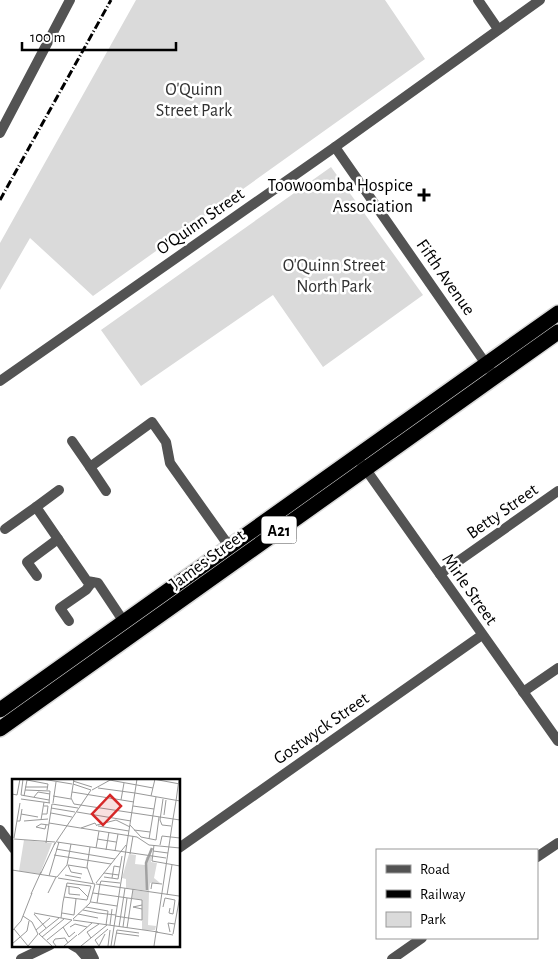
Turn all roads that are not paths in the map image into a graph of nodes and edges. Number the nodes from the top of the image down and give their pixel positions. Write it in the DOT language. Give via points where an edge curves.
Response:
graph roads {
  1 [pos="70,0"];
  2 [pos="478,0"];
  3 [pos="540,0"];
  4 [pos="498,29"];
  5 [pos="0,133"];
  6 [pos="336,146"];
  7 [pos="552,317"];
  8 [pos="557,334"];
  9 [pos="486,364"];
  10 [pos="495,376"];
  11 [pos="0,381"];
  12 [pos="72,441"];
  13 [pos="357,456"];
  14 [pos="90,466"];
  15 [pos="365,469"];
  16 [pos="59,490"];
  17 [pos="106,490"];
  18 [pos="558,491"];
  19 [pos="36,507"];
  20 [pos="5,529"];
  21 [pos="58,539"];
  22 [pos="229,546"];
  23 [pos="440,574"];
  24 [pos="37,576"];
  25 [pos="92,582"];
  26 [pos="70,621"];
  27 [pos="124,622"];
  28 [pos="482,635"];
  29 [pos="558,668"];
  30 [pos="523,692"];
  31 [pos="0,710"];
  32 [pos="0,729"];
  33 [pos="558,741"];
  34 [pos="0,830"];
  35 [pos="558,842"];
  36 [pos="12,847"];
  37 [pos="180,847"];
  38 [pos="538,856"];
  39 [pos="421,939"];
  40 [pos="33,946"];
  41 [pos="48,946"];
  42 [pos="74,946"];
  43 [pos="88,946"];
  44 [pos="21,959"];
  45 [pos="88,959"];
  46 [pos="94,959"];
  47 [pos="392,959"];
  1 -- 5 [label="street"];
  2 -- 4 [label="street"];
  3 -- 4 [label="street, O'Quinn Street"];
  4 -- 6 [label="street, O'Quinn Street"];
  6 -- 9 [label="street, Fifth Avenue"];
  6 -- 11 [label="street, O'Quinn Street"];
  7 -- 8 [label="street"];
  7 -- 9 [label="highway, James Street / A21"];
  8 -- 10 [label="highway, James Street / A21"];
  9 -- 10 [label="street, Fifth Avenue"];
  9 -- 13 [label="highway, James Street / A21"];
  10 -- 15 [label="highway, James Street / A21"];
  12 -- 14 [label="street"];
  13 -- 15 [label="street, Mirle Street"];
  13 -- 22 [label="highway, James Street / A21"];
  14 -- 17 [label="street"];
  14 -- 22 [label="street" via="152,422 166,442 170,463"];
  15 -- 23 [label="street, Mirle Street"];
  15 -- 32 [label="highway, James Street / A21"];
  16 -- 19 [label="street"];
  18 -- 23 [label="street, Betty Street"];
  19 -- 20 [label="street"];
  19 -- 21 [label="street"];
  21 -- 24 [label="street" via="27,562"];
  21 -- 25 [label="street" via="87,581"];
  22 -- 27 [label="highway, James Street / A21"];
  23 -- 28 [label="street, Mirle Street"];
  25 -- 26 [label="street" via="60,608"];
  25 -- 27 [label="street" via="98,584"];
  27 -- 31 [label="highway, James Street / A21"];
  28 -- 30 [label="street, Mirle Street"];
  28 -- 37 [label="street, Gostwyck Street"];
  29 -- 30 [label="street"];
  30 -- 33 [label="street, Mirle Street"];
  34 -- 36 [label="street"];
  35 -- 38 [label="street"];
  39 -- 47 [label="street"];
  40 -- 44 [label="street"];
  41 -- 44 [label="street"];
  42 -- 45 [label="street"];
  43 -- 46 [label="street"];
}
